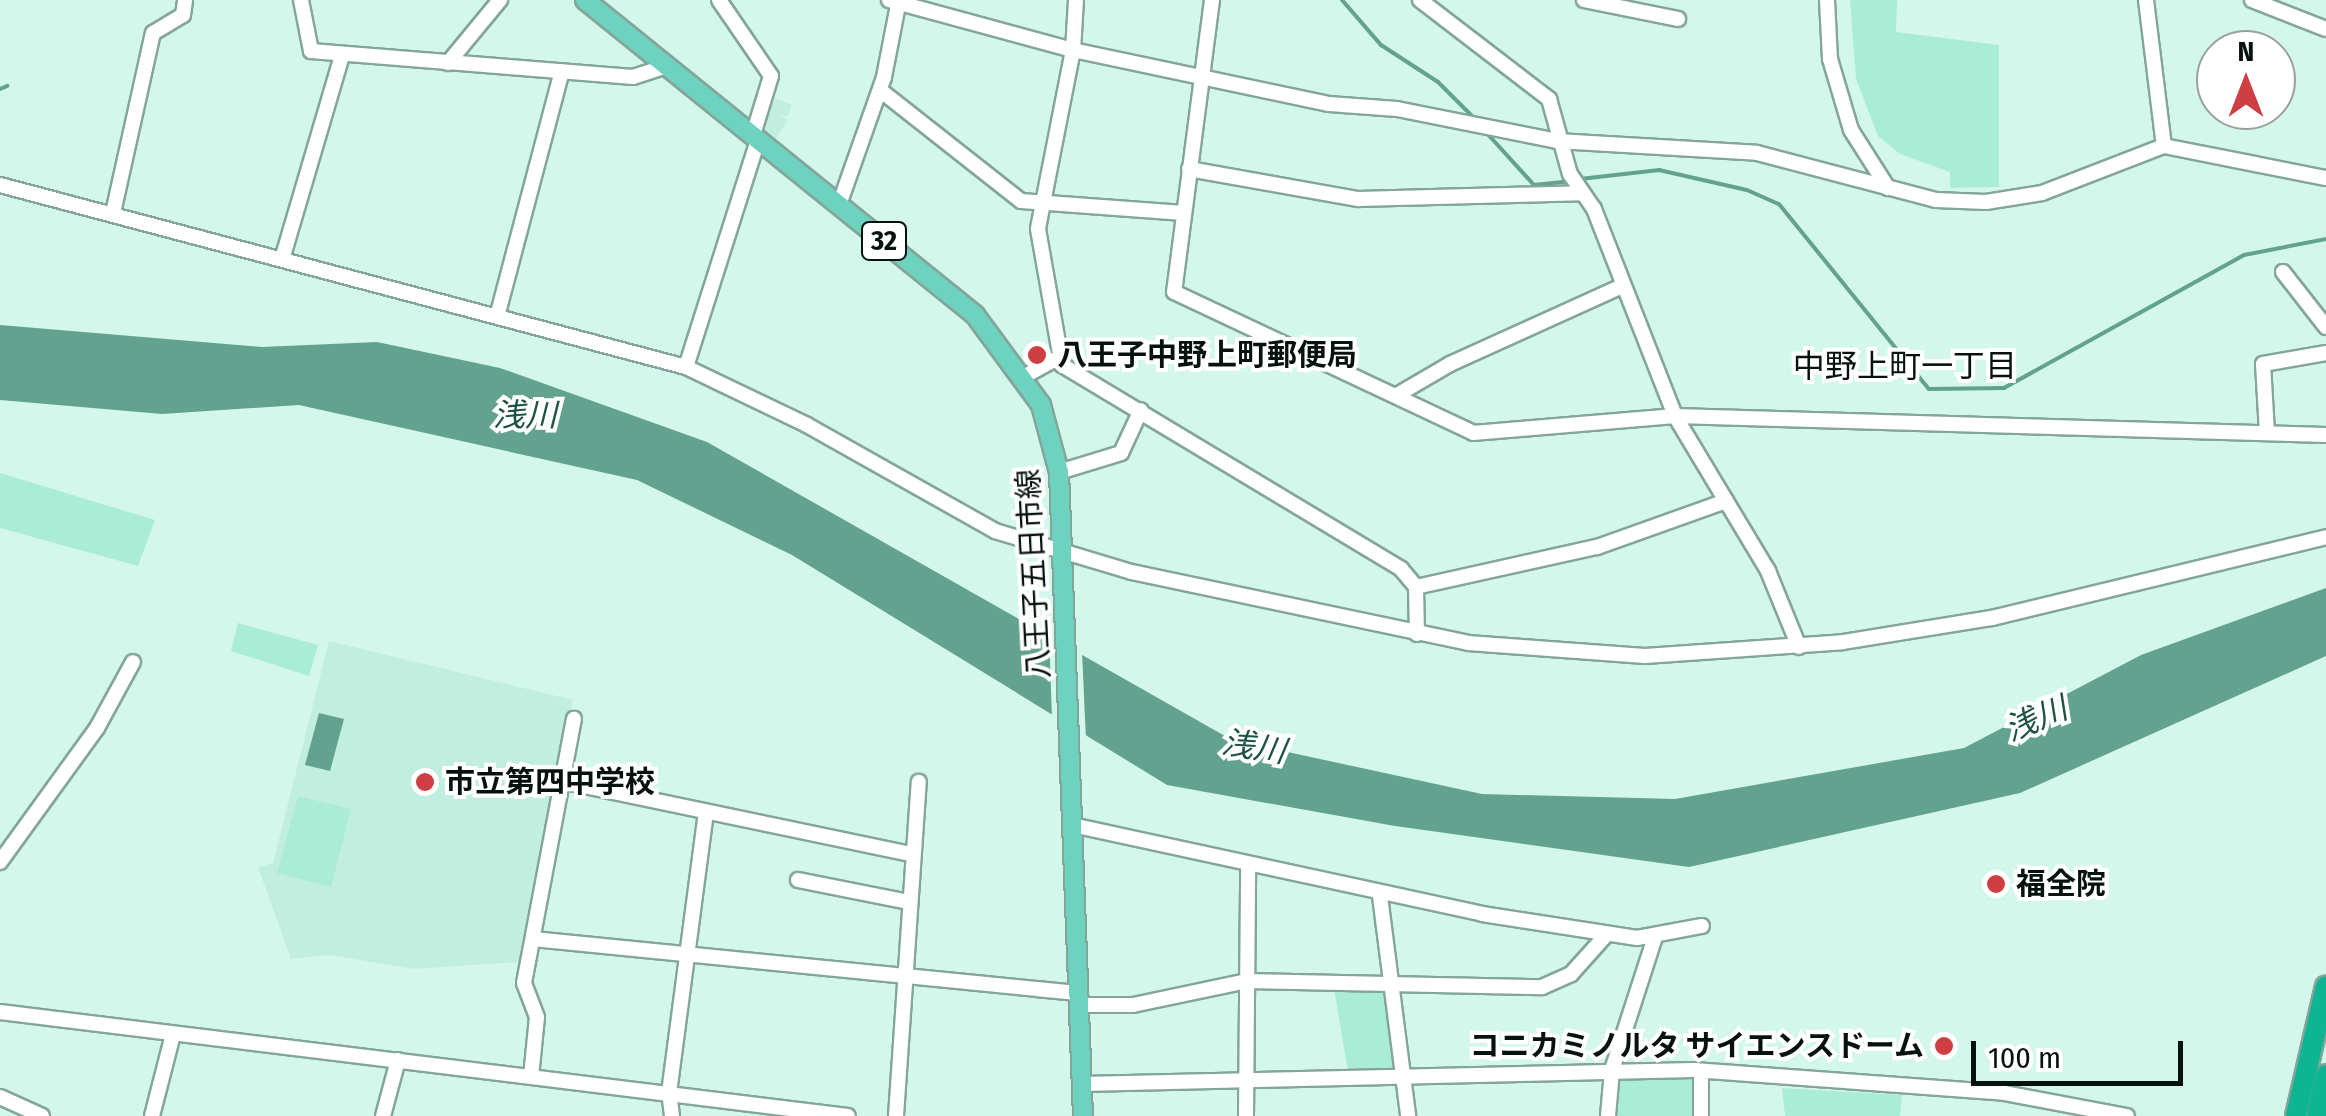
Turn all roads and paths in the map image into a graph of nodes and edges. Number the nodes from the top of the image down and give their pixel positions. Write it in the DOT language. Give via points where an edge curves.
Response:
graph roads {
  1 [pos="185,0"];
  2 [pos="301,0"];
  3 [pos="500,0"];
  4 [pos="719,0"];
  5 [pos="1076,0"];
  6 [pos="1212,0"];
  7 [pos="1420,0"];
  8 [pos="1584,0"];
  9 [pos="1827,0"];
  10 [pos="2146,0"];
  11 [pos="2252,0"];
  12 [pos="896,1"];
  13 [pos="598,4"];
  14 [pos="1678,19"];
  15 [pos="2326,29"];
  16 [pos="1073,50"];
  17 [pos="342,56"];
  18 [pos="448,63"];
  19 [pos="667,66"];
  20 [pos="562,71"];
  21 [pos="1200,77"];
  22 [pos="880,90"];
  23 [pos="756,137"];
  24 [pos="1557,141"];
  25 [pos="2164,146"];
  26 [pos="1190,169"];
  27 [pos="2326,178"];
  28 [pos="0,186"];
  29 [pos="1888,189"];
  30 [pos="1581,191"];
  31 [pos="1041,204"];
  32 [pos="839,205"];
  33 [pos="113,212"];
  34 [pos="1184,213"];
  35 [pos="284,256"];
  36 [pos="2283,272"];
  37 [pos="1622,286"];
  38 [pos="498,313"];
  39 [pos="2325,321"];
  40 [pos="2326,353"];
  41 [pos="1058,358"];
  42 [pos="686,367"];
  43 [pos="1025,376"];
  44 [pos="1397,395"];
  45 [pos="1140,410"];
  46 [pos="1674,416"];
  47 [pos="2267,433"];
  48 [pos="2326,435"];
  49 [pos="1060,472"];
  50 [pos="1726,502"];
  51 [pos="2326,537"];
  52 [pos="1063,553"];
  53 [pos="1416,587"];
  54 [pos="1418,634"];
  55 [pos="1799,646"];
  56 [pos="132,662"];
  57 [pos="574,720"];
  58 [pos="561,781"];
  59 [pos="919,782"];
  60 [pos="706,813"];
  61 [pos="1072,819"];
  62 [pos="912,854"];
  63 [pos="0,862"];
  64 [pos="1248,866"];
  65 [pos="798,880"];
  66 [pos="1380,896"];
  67 [pos="909,902"];
  68 [pos="1702,926"];
  69 [pos="1608,934"];
  70 [pos="1656,937"];
  71 [pos="534,940"];
  72 [pos="687,956"];
  73 [pos="904,976"];
  74 [pos="1247,981"];
  75 [pos="1388,984"];
  76 [pos="2326,986"];
  77 [pos="1077,999"];
  78 [pos="0,1012"];
  79 [pos="173,1034"];
  80 [pos="398,1060"];
  81 [pos="1612,1070"];
  82 [pos="1701,1074"];
  83 [pos="2326,1075"];
  84 [pos="1405,1076"];
  85 [pos="531,1077"];
  86 [pos="1248,1080"];
  87 [pos="1082,1084"];
  88 [pos="669,1093"];
  89 [pos="0,1097"];
  90 [pos="42,1116"];
  91 [pos="152,1116"];
  92 [pos="383,1116"];
  93 [pos="672,1116"];
  94 [pos="848,1116"];
  95 [pos="896,1116"];
  96 [pos="1083,1116"];
  97 [pos="1246,1116"];
  98 [pos="1408,1116"];
  99 [pos="1608,1116"];
  100 [pos="1700,1116"];
  101 [pos="2128,1116"];
  102 [pos="2296,1116"];
  103 [pos="2317,1116"];
  1 -- 33 [label="street" via="183,15 153,33"];
  2 -- 17 [label="street" via="311,52"];
  3 -- 18 [label="street"];
  4 -- 23 [label="street" via="771,76"];
  5 -- 16 [label="street"];
  6 -- 21 [label="street"];
  7 -- 24 [label="street" via="1536,84 1549,99"];
  8 -- 14 [label="street"];
  9 -- 29 [label="street" via="1830,59 1851,130"];
  10 -- 25 [label="street"];
  11 -- 15 [label="street"];
  12 -- 16 [label="street"];
  12 -- 22 [label="street"];
  13 -- 19 [label="main road, 八王子五日市線 / 32"];
  16 -- 21 [label="street"];
  16 -- 31 [label="street"];
  17 -- 18 [label="street"];
  17 -- 35 [label="street"];
  18 -- 20 [label="street"];
  19 -- 20 [label="street" via="633,77"];
  19 -- 23 [label="main road, 八王子五日市線 / 32"];
  20 -- 38 [label="street"];
  21 -- 24 [label="street"];
  21 -- 26 [label="street"];
  22 -- 31 [label="street" via="1021,201"];
  22 -- 32 [label="street"];
  23 -- 32 [label="main road, 八王子五日市線 / 32"];
  23 -- 42 [label="street"];
  24 -- 29 [label="street" via="1735,149"];
  24 -- 30 [label="street"];
  25 -- 27 [label="street"];
  25 -- 29 [label="street" via="2014,198 1959,202"];
  26 -- 30 [label="street" via="1358,199"];
  26 -- 34 [label="street"];
  28 -- 33 [label="street"];
  30 -- 37 [label="street"];
  31 -- 34 [label="street"];
  31 -- 41 [label="street" via="1040,244"];
  32 -- 43 [label="main road, 八王子五日市線 / 32" via="975,315"];
  33 -- 35 [label="street"];
  34 -- 44 [label="street" via="1174,292"];
  35 -- 38 [label="street"];
  36 -- 39 [label="street"];
  37 -- 44 [label="street"];
  37 -- 46 [label="street"];
  38 -- 42 [label="street"];
  40 -- 47 [label="street" via="2262,364"];
  41 -- 43 [label="street"];
  41 -- 45 [label="street"];
  42 -- 52 [label="street" via="986,527"];
  43 -- 49 [label="main road, 八王子五日市線 / 32" via="1047,420"];
  44 -- 46 [label="street" via="1473,434 1492,436 1551,424"];
  45 -- 49 [label="street" via="1122,453"];
  45 -- 53 [label="street" via="1347,534"];
  46 -- 47 [label="street"];
  46 -- 50 [label="street"];
  47 -- 48 [label="street"];
  49 -- 52 [label="main road, 八王子五日市線 / 32"];
  50 -- 53 [label="street" via="1582,551"];
  50 -- 55 [label="street" via="1768,571"];
  51 -- 55 [label="street" via="1979,621"];
  52 -- 54 [label="street"];
  52 -- 61 [label="main road, 八王子五日市線 / 32"];
  53 -- 54 [label="street"];
  54 -- 55 [label="street" via="1616,656"];
  56 -- 63 [label="street" via="97,728"];
  57 -- 58 [label="street"];
  58 -- 60 [label="street"];
  58 -- 71 [label="street"];
  59 -- 62 [label="street"];
  60 -- 62 [label="street"];
  60 -- 72 [label="street"];
  61 -- 64 [label="street"];
  61 -- 77 [label="main road, 八王子五日市線 / 32"];
  62 -- 67 [label="street"];
  64 -- 66 [label="street"];
  64 -- 74 [label="street"];
  65 -- 67 [label="street"];
  66 -- 69 [label="street"];
  66 -- 75 [label="street"];
  67 -- 73 [label="street"];
  68 -- 70 [label="street"];
  69 -- 70 [label="street"];
  69 -- 75 [label="street" via="1571,974 1542,987"];
  70 -- 81 [label="street"];
  71 -- 72 [label="street"];
  71 -- 85 [label="street" via="524,983 537,1017"];
  72 -- 73 [label="street"];
  72 -- 88 [label="street"];
  73 -- 77 [label="street"];
  73 -- 95 [label="street"];
  74 -- 75 [label="street"];
  74 -- 77 [label="street" via="1134,1005"];
  74 -- 86 [label="street"];
  75 -- 84 [label="street"];
  76 -- 102 [label="highway"];
  77 -- 87 [label="main road, 八王子五日市線 / 32"];
  78 -- 79 [label="street"];
  79 -- 80 [label="street"];
  79 -- 91 [label="street"];
  80 -- 85 [label="street"];
  80 -- 92 [label="street"];
  81 -- 82 [label="street"];
  81 -- 84 [label="street"];
  81 -- 99 [label="street"];
  82 -- 100 [label="street"];
  82 -- 101 [label="street" via="2004,1093"];
  83 -- 103 [label="highway"];
  84 -- 86 [label="street"];
  84 -- 98 [label="street"];
  85 -- 88 [label="street"];
  86 -- 87 [label="street"];
  86 -- 97 [label="street"];
  87 -- 96 [label="main road, 八王子五日市線 / 32"];
  88 -- 93 [label="street"];
  88 -- 94 [label="street"];
  89 -- 90 [label="street"];
}
